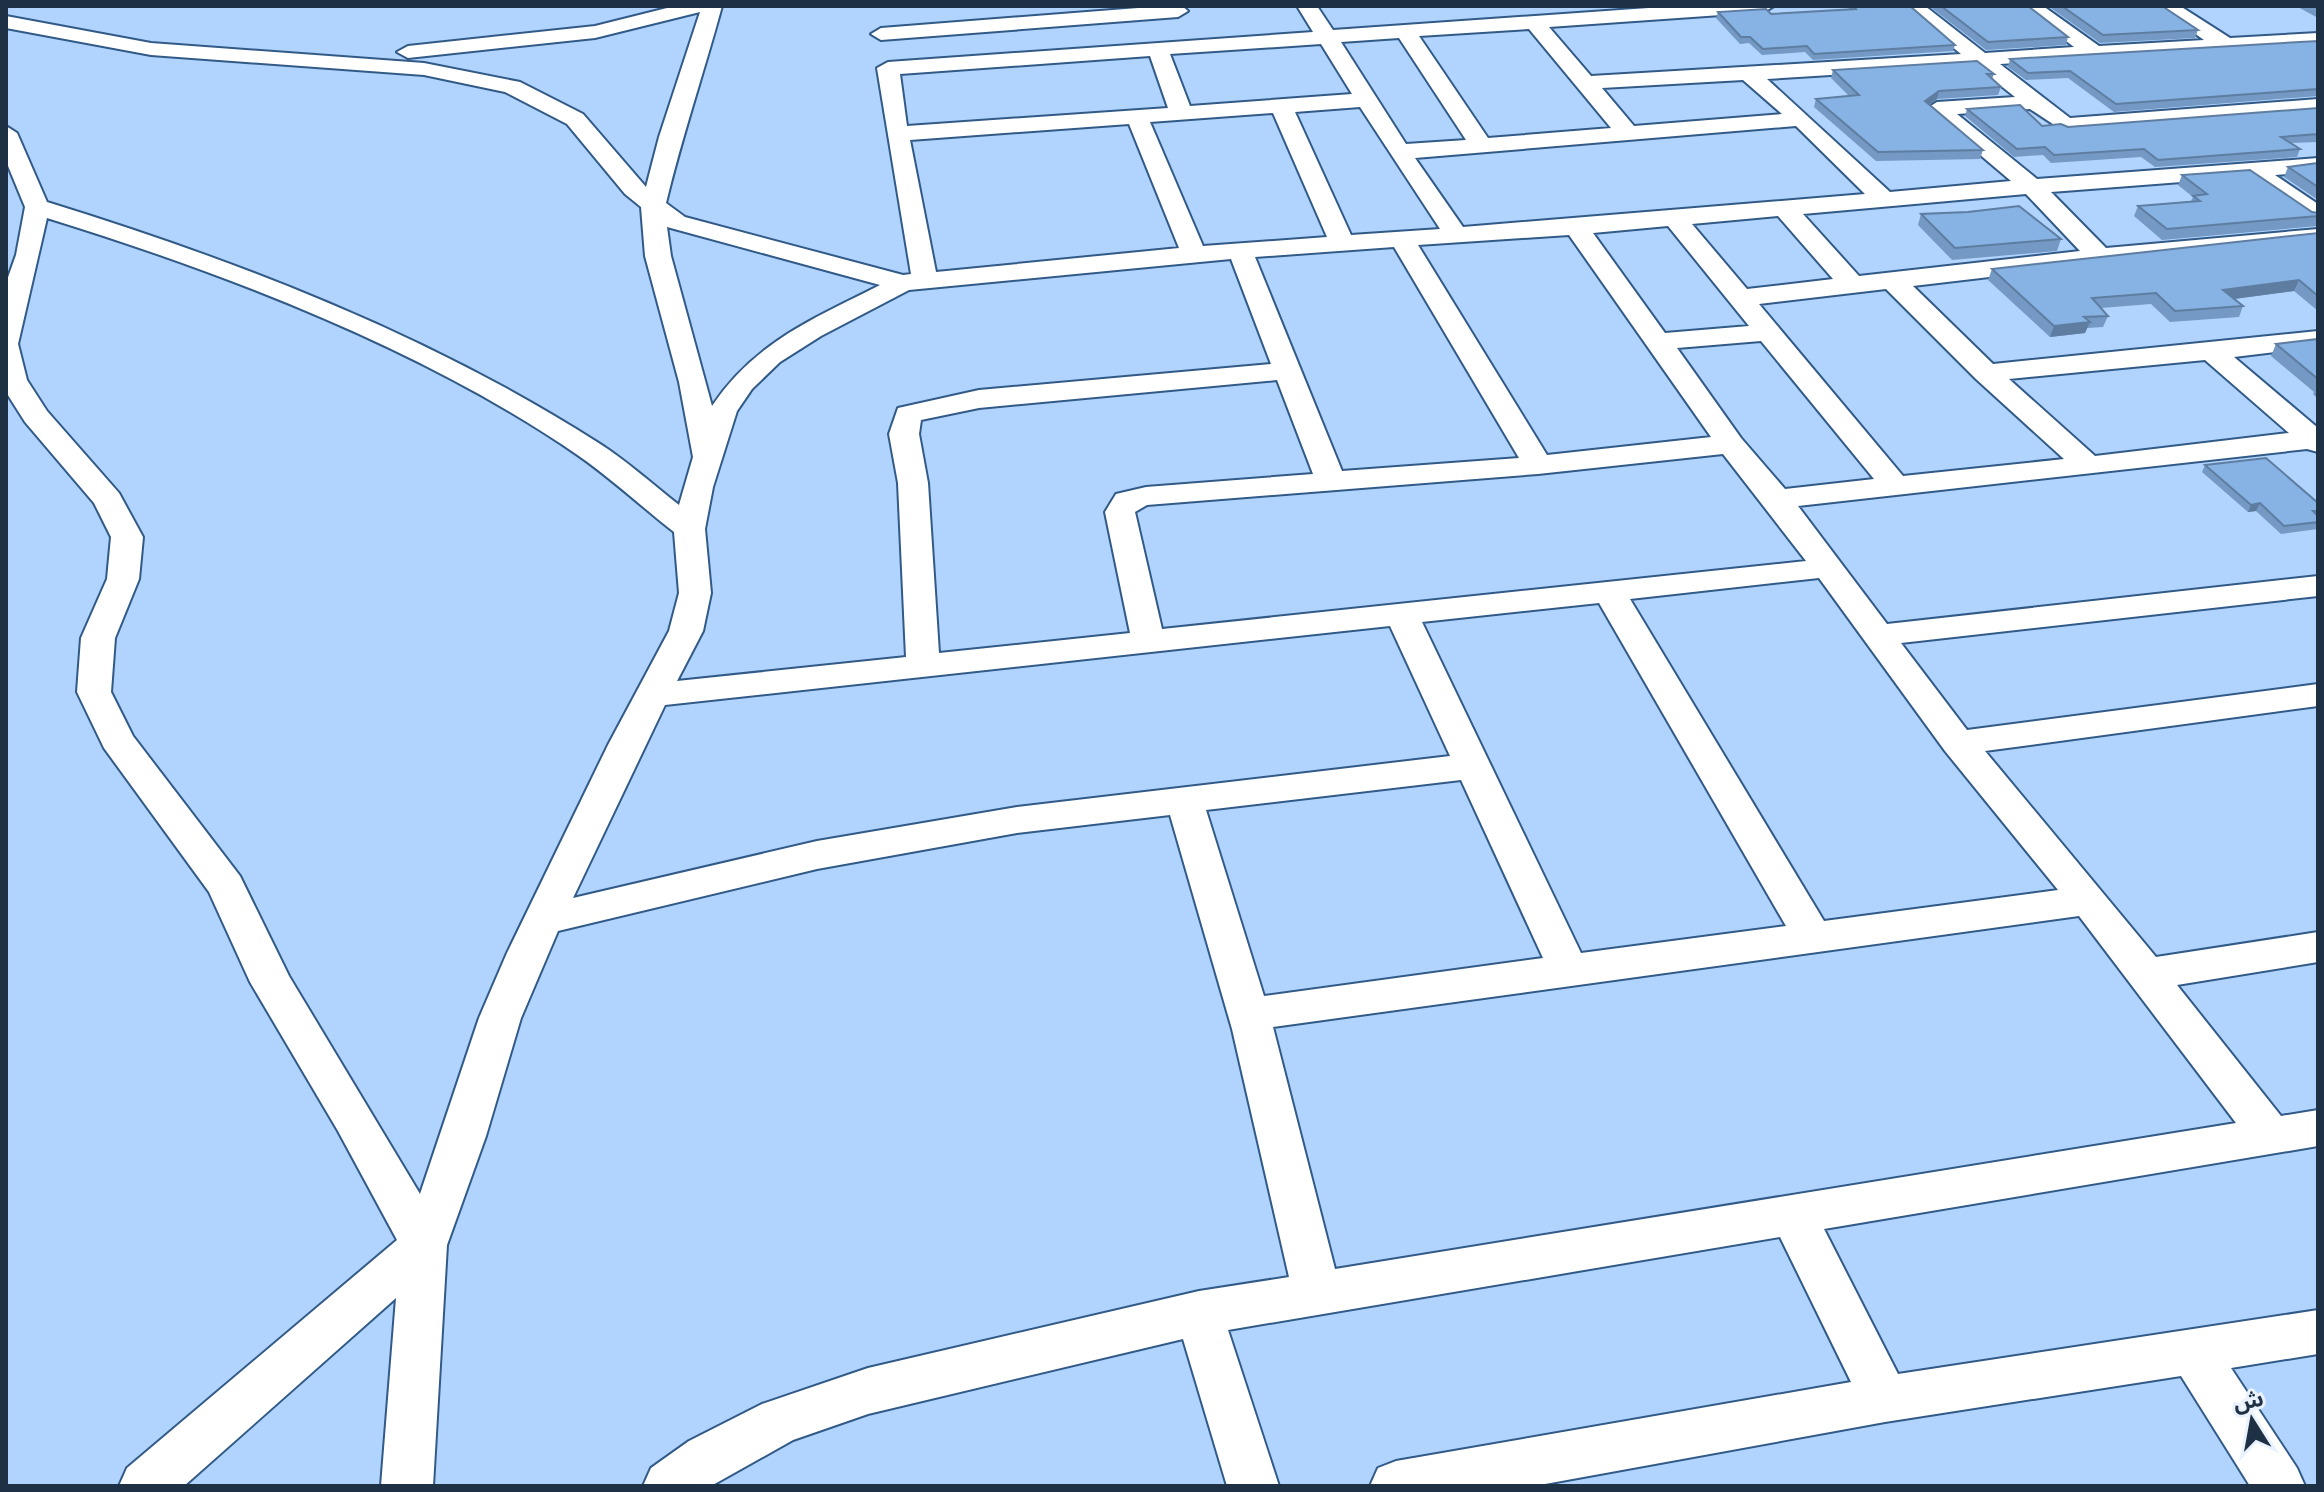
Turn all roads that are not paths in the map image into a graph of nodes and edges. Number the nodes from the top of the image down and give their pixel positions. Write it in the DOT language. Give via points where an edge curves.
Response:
graph roads {
  1 [pos="699,6"];
  2 [pos="712,6"];
  3 [pos="1307,6"];
  4 [pos="1442,6"];
  5 [pos="1764,6"];
  6 [pos="1912,6"];
  7 [pos="2030,6"];
  8 [pos="2166,6"];
  9 [pos="1178,9"];
  10 [pos="1662,10"];
  11 [pos="1095,17"];
  12 [pos="6,22"];
  13 [pos="1534,22"];
  14 [pos="1459,27"];
  15 [pos="1405,31"];
  16 [pos="1327,37"];
  17 [pos="2318,39"];
  18 [pos="2227,45"];
  19 [pos="1197,46"];
  20 [pos="1158,49"];
  21 [pos="1112,52"];
  22 [pos="2097,54"];
  23 [pos="1982,60"];
  24 [pos="299,61"];
  25 [pos="1884,64"];
  26 [pos="888,68"];
  27 [pos="1745,71"];
  28 [pos="1585,83"];
  29 [pos="1366,100"];
  30 [pos="2033,102"];
  31 [pos="1281,106"];
  32 [pos="2318,106"];
  33 [pos="1937,109"];
  34 [pos="1181,113"];
  35 [pos="1137,117"];
  36 [pos="1801,119"];
  37 [pos="2065,125"];
  38 [pos="6,133"];
  39 [pos="1628,133"];
  40 [pos="897,134"];
  41 [pos="2086,142"];
  42 [pos="1482,146"];
  43 [pos="1399,152"];
  44 [pos="2107,160"];
  45 [pos="2318,165"];
  46 [pos="2252,170"];
  47 [pos="2128,178"];
  48 [pos="2031,186"];
  49 [pos="1884,199"];
  50 [pos="37,207"];
  51 [pos="653,208"];
  52 [pos="1784,208"];
  53 [pos="2318,215"];
  54 [pos="1674,218"];
  55 [pos="1576,227"];
  56 [pos="1457,236"];
  57 [pos="2318,236"];
  58 [pos="1402,239"];
  59 [pos="1342,243"];
  60 [pos="1240,250"];
  61 [pos="1194,255"];
  62 [pos="2100,256"];
  63 [pos="914,282"];
  64 [pos="1895,283"];
  65 [pos="1854,287"];
  66 [pos="1740,298"];
  67 [pos="1767,332"];
  68 [pos="2318,339"];
  69 [pos="1656,342"];
  70 [pos="6,344"];
  71 [pos="2211,351"];
  72 [pos="1285,371"];
  73 [pos="1986,373"];
  74 [pos="2315,441"];
  75 [pos="1731,444"];
  76 [pos="707,460"];
  77 [pos="1538,465"];
  78 [pos="2089,466"];
  79 [pos="1332,483"];
  80 [pos="1895,486"];
  81 [pos="1777,499"];
  82 [pos="689,529"];
  83 [pos="1827,568"];
  84 [pos="1609,592"];
  85 [pos="2312,593"];
  86 [pos="1402,615"];
  87 [pos="1878,635"];
  88 [pos="1148,640"];
  89 [pos="923,663"];
  90 [pos="654,695"];
  91 [pos="2316,697"];
  92 [pos="1958,743"];
  93 [pos="1474,766"];
  94 [pos="1184,800"];
  95 [pos="2089,900"];
  96 [pos="545,919"];
  97 [pos="1812,935"];
  98 [pos="2318,947"];
  99 [pos="1568,968"];
  100 [pos="2146,974"];
  101 [pos="1248,1014"];
  102 [pos="2318,1128"];
  103 [pos="2270,1135"];
  104 [pos="1792,1214"];
  105 [pos="424,1245"];
  106 [pos="1317,1294"];
  107 [pos="1199,1313"];
  108 [pos="2318,1332"];
  109 [pos="2194,1353"];
  110 [pos="1885,1399"];
  111 [pos="145,1486"];
  112 [pos="407,1486"];
  113 [pos="669,1486"];
  114 [pos="1253,1486"];
  115 [pos="1396,1486"];
  116 [pos="2279,1486"];
  1 -- 24 [label="street" via="541,40"];
  2 -- 51 [label="street"];
  3 -- 16 [label="street"];
  4 -- 14 [label="street"];
  5 -- 10 [label="street"];
  6 -- 23 [label="street"];
  7 -- 22 [label="street"];
  8 -- 18 [label="street"];
  9 -- 11 [label="street"];
  9 -- 19 [label="street"];
  10 -- 13 [label="street"];
  11 -- 21 [label="street"];
  11 -- 26 [label="street" via="880,27"];
  12 -- 24 [label="street" via="151,49"];
  13 -- 14 [label="street"];
  13 -- 28 [label="street"];
  14 -- 15 [label="street"];
  15 -- 16 [label="street"];
  15 -- 42 [label="street"];
  16 -- 19 [label="street"];
  16 -- 29 [label="street"];
  17 -- 18 [label="street"];
  18 -- 22 [label="street"];
  19 -- 20 [label="street"];
  20 -- 21 [label="street"];
  20 -- 34 [label="street"];
  21 -- 26 [label="street"];
  22 -- 23 [label="street"];
  23 -- 25 [label="street"];
  23 -- 30 [label="street"];
  24 -- 51 [label="street" via="424,69 512,87 575,119"];
  25 -- 27 [label="street"];
  25 -- 33 [label="street"];
  26 -- 40 [label="street"];
  27 -- 28 [label="street"];
  27 -- 36 [label="street"];
  28 -- 39 [label="street"];
  29 -- 31 [label="street"];
  29 -- 43 [label="street"];
  30 -- 33 [label="street"];
  30 -- 37 [label="street"];
  31 -- 34 [label="street"];
  31 -- 59 [label="street"];
  32 -- 37 [label="street"];
  33 -- 48 [label="street"];
  34 -- 35 [label="street"];
  35 -- 40 [label="street"];
  35 -- 61 [label="street"];
  36 -- 39 [label="street"];
  36 -- 49 [label="street"];
  37 -- 41 [label="street"];
  38 -- 50 [label="street"];
  39 -- 42 [label="street"];
  40 -- 63 [label="street"];
  42 -- 43 [label="street"];
  43 -- 56 [label="street"];
  44 -- 47 [label="street"];
  45 -- 46 [label="street"];
  46 -- 47 [label="street"];
  46 -- 53 [label="street"];
  47 -- 48 [label="street"];
  48 -- 49 [label="street"];
  48 -- 62 [label="street"];
  49 -- 52 [label="street"];
  50 -- 70 [label="street"];
  50 -- 82 [label="street" via="137,238 345,319 492,390 590,450"];
  51 -- 63 [label="street" via="676,222 717,234"];
  51 -- 76 [label="street" via="658,256 693,382"];
  52 -- 54 [label="street"];
  52 -- 65 [label="street"];
  54 -- 55 [label="street"];
  54 -- 66 [label="street"];
  55 -- 56 [label="street"];
  55 -- 69 [label="street"];
  56 -- 58 [label="street"];
  57 -- 62 [label="street"];
  58 -- 59 [label="street"];
  58 -- 77 [label="street"];
  59 -- 60 [label="street"];
  60 -- 61 [label="street"];
  60 -- 72 [label="street"];
  61 -- 63 [label="street"];
  62 -- 64 [label="street"];
  63 -- 76 [label="street" via="811,330 770,356 723,411"];
  64 -- 65 [label="street"];
  64 -- 73 [label="street"];
  65 -- 66 [label="street"];
  66 -- 67 [label="street"];
  67 -- 69 [label="street"];
  67 -- 80 [label="street"];
  68 -- 71 [label="street"];
  69 -- 75 [label="street"];
  70 -- 105 [label="street" via="13,380 35,416 108,500 127,537 123,579 98,638 94,692 117,740 226,886 271,982"];
  71 -- 73 [label="street"];
  71 -- 74 [label="street"];
  72 -- 79 [label="street"];
  72 -- 89 [label="street" via="979,399 908,414 904,434 913,483"];
  73 -- 78 [label="street"];
  74 -- 78 [label="street"];
  75 -- 77 [label="street"];
  75 -- 81 [label="street"];
  76 -- 82 [label="street"];
  77 -- 79 [label="street"];
  78 -- 80 [label="street"];
  79 -- 88 [label="street" via="1127,501 1120,512"];
  80 -- 81 [label="street"];
  81 -- 83 [label="street"];
  82 -- 90 [label="street" via="695,593 686,631"];
  83 -- 84 [label="street"];
  83 -- 87 [label="street"];
  84 -- 86 [label="street"];
  84 -- 97 [label="street"];
  85 -- 87 [label="street"];
  86 -- 88 [label="street"];
  86 -- 93 [label="street"];
  87 -- 92 [label="street"];
  88 -- 89 [label="street"];
  89 -- 90 [label="street"];
  90 -- 96 [label="street"];
  91 -- 92 [label="street"];
  92 -- 95 [label="street"];
  93 -- 94 [label="street"];
  93 -- 99 [label="street"];
  94 -- 96 [label="street" via="1017,820 847,849"];
  94 -- 101 [label="street"];
  95 -- 97 [label="street"];
  95 -- 100 [label="street"];
  96 -- 105 [label="street" via="500,1018"];
  97 -- 99 [label="street"];
  98 -- 100 [label="street"];
  99 -- 101 [label="street"];
  100 -- 103 [label="street"];
  101 -- 106 [label="street"];
  102 -- 103 [label="street"];
  103 -- 104 [label="street"];
  104 -- 106 [label="street"];
  104 -- 110 [label="street"];
  105 -- 111 [label="street"];
  105 -- 112 [label="street"];
  106 -- 107 [label="street"];
  107 -- 113 [label="street" via="868,1391 780,1421 707,1458"];
  107 -- 114 [label="street"];
  108 -- 109 [label="street"];
  109 -- 110 [label="street"];
  109 -- 116 [label="street"];
  110 -- 115 [label="street"];
}
